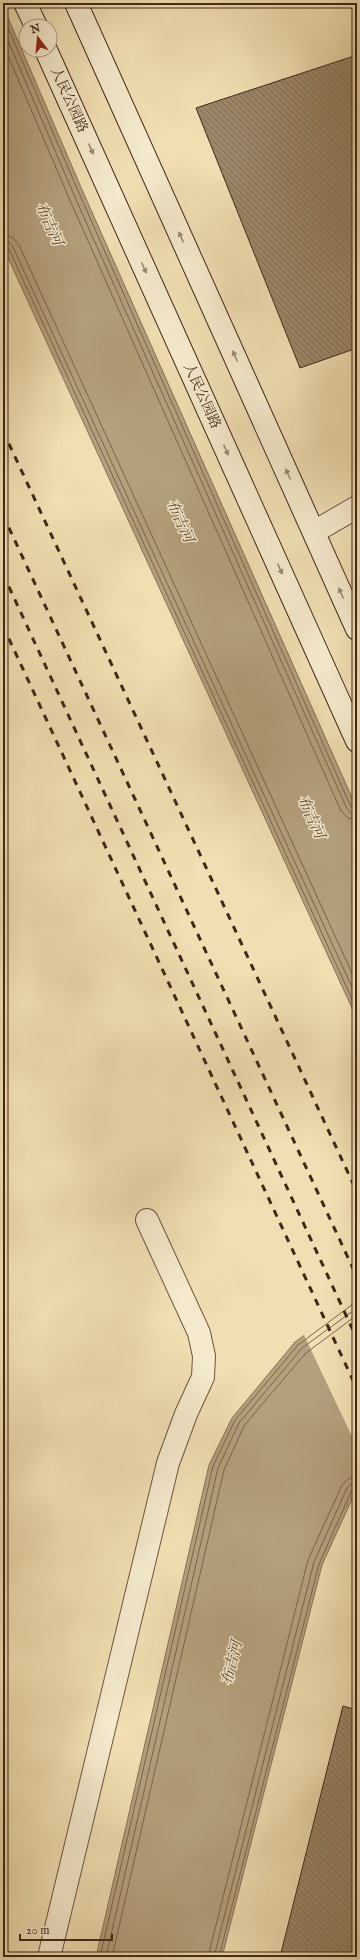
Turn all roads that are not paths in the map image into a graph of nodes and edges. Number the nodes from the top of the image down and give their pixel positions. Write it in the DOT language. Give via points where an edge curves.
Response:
graph roads {
  1 [pos="25,3"];
  2 [pos="76,3"];
  3 [pos="32,18"];
  4 [pos="50,58"];
  5 [pos="357,507"];
  6 [pos="314,532"];
  7 [pos="357,629"];
  8 [pos="357,741"];
  9 [pos="147,1220"];
  10 [pos="50,1957"];
  1 -- 3 [label="main road"];
  6 -- 2 [label="main road, one-way"];
  4 -- 8 [label="main road, 人民公园路, one-way"];
  5 -- 6 [label="main road"];
  7 -- 6 [label="main road, one-way"];
  9 -- 10 [label="main road" via="199,1333 204,1356 203,1377 168,1463"];
}
